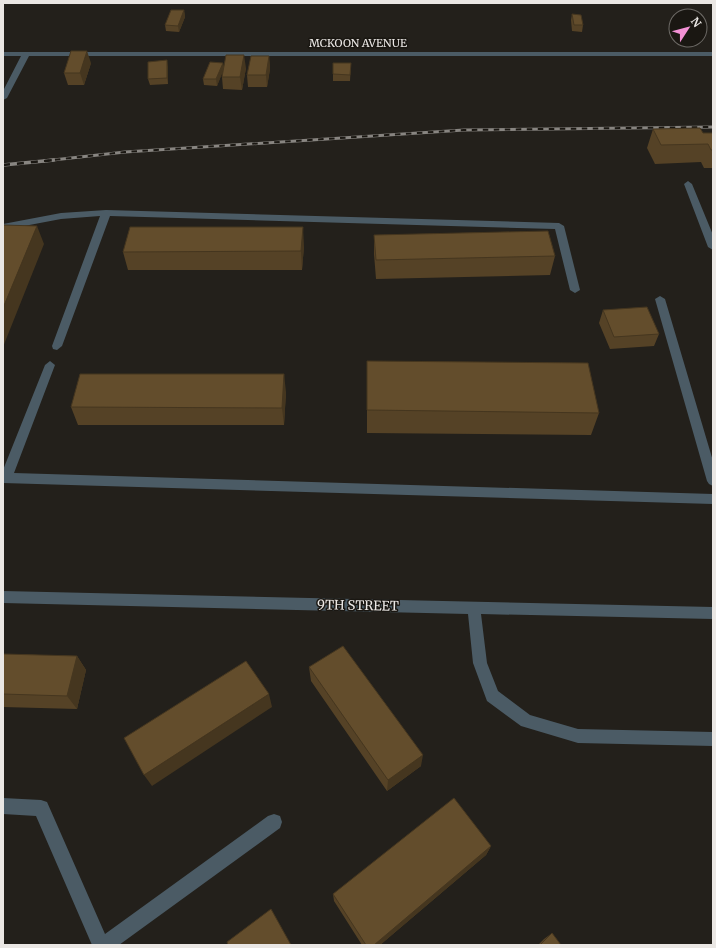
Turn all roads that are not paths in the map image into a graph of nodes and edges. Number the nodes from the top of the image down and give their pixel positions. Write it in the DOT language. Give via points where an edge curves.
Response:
graph roads {
  1 [pos="3,54"];
  2 [pos="26,54"];
  3 [pos="713,54"];
  4 [pos="3,98"];
  5 [pos="688,184"];
  6 [pos="106,213"];
  7 [pos="3,227"];
  8 [pos="713,248"];
  9 [pos="575,290"];
  10 [pos="660,299"];
  11 [pos="57,346"];
  12 [pos="50,365"];
  13 [pos="5,478"];
  14 [pos="713,481"];
  15 [pos="713,499"];
  16 [pos="3,597"];
  17 [pos="474,608"];
  18 [pos="713,613"];
  19 [pos="713,739"];
  20 [pos="3,806"];
  21 [pos="274,822"];
  22 [pos="101,945"];
  23 [pos="105,945"];
  1 -- 2 [label="street, MCKOON AVENUE"];
  2 -- 3 [label="street, MCKOON AVENUE"];
  2 -- 4 [label="street"];
  5 -- 8 [label="street"];
  6 -- 7 [label="street" via="61,216"];
  6 -- 9 [label="street" via="559,226"];
  6 -- 11 [label="street"];
  10 -- 14 [label="street"];
  12 -- 13 [label="street"];
  13 -- 15 [label="street"];
  16 -- 17 [label="street, 9TH STREET"];
  17 -- 18 [label="street, 9TH STREET"];
  17 -- 19 [label="street" via="480,663 492,696 526,721 578,736"];
  20 -- 22 [label="street" via="41,808"];
  21 -- 23 [label="street"];
}
